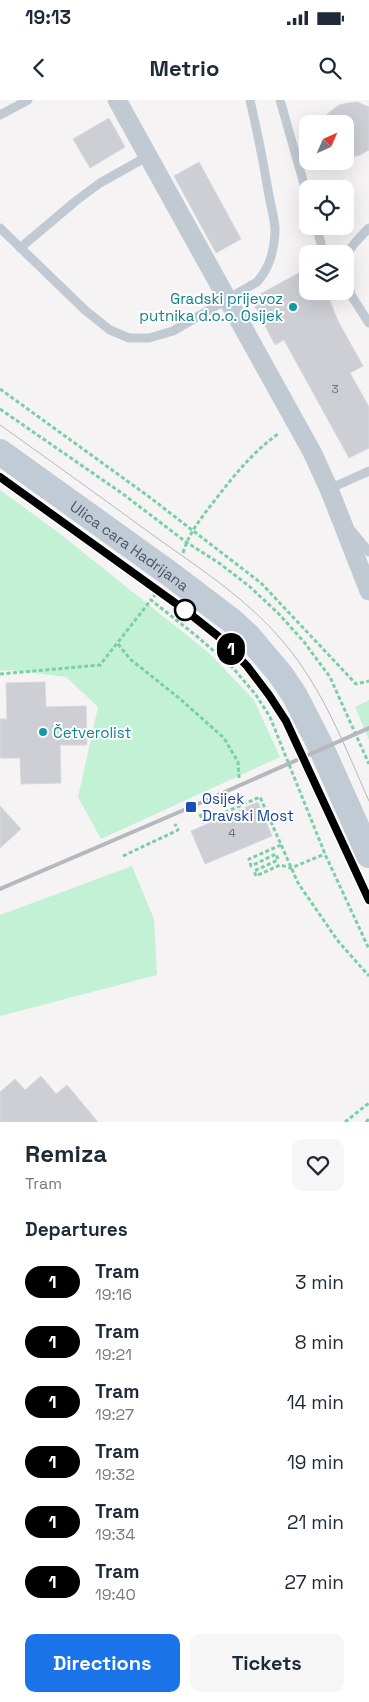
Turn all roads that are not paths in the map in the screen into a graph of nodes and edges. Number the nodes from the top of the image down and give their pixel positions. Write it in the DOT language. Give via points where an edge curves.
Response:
graph roads {
  1 [pos="28,100"];
  2 [pos="117,100"];
  3 [pos="250,100"];
  4 [pos="280,100"];
  5 [pos="0,115"];
  6 [pos="148,156"];
  7 [pos="303,180"];
  8 [pos="0,228"];
  9 [pos="369,228"];
  10 [pos="352,245"];
  11 [pos="20,248"];
  12 [pos="227,299"];
  13 [pos="353,300"];
  14 [pos="369,323"];
  15 [pos="0,452"];
  16 [pos="369,471"];
  17 [pos="329,489"];
  18 [pos="340,517"];
  19 [pos="369,552"];
  20 [pos="369,591"];
  21 [pos="369,855"];
  1 -- 5 [label="lane"];
  2 -- 6 [label="street"];
  3 -- 12 [label="lane" via="275,227 274,244 257,282"];
  4 -- 7 [label="lane"];
  6 -- 11 [label="lane" via="77,200"];
  6 -- 12 [label="street"];
  8 -- 11 [label="lane"];
  9 -- 10 [label="lane"];
  11 -- 12 [label="lane" via="86,311 110,330 129,338 149,338 172,331"];
  12 -- 17 [label="street" via="296,421"];
  13 -- 14 [label="lane"];
  15 -- 21 [label="main road, Ulica cara Hadrijana" via="170,574 249,637 281,675 299,703"];
  16 -- 17 [label="lane"];
  17 -- 18 [label="street"];
  18 -- 19 [label="lane"];
  18 -- 20 [label="street"];
}
